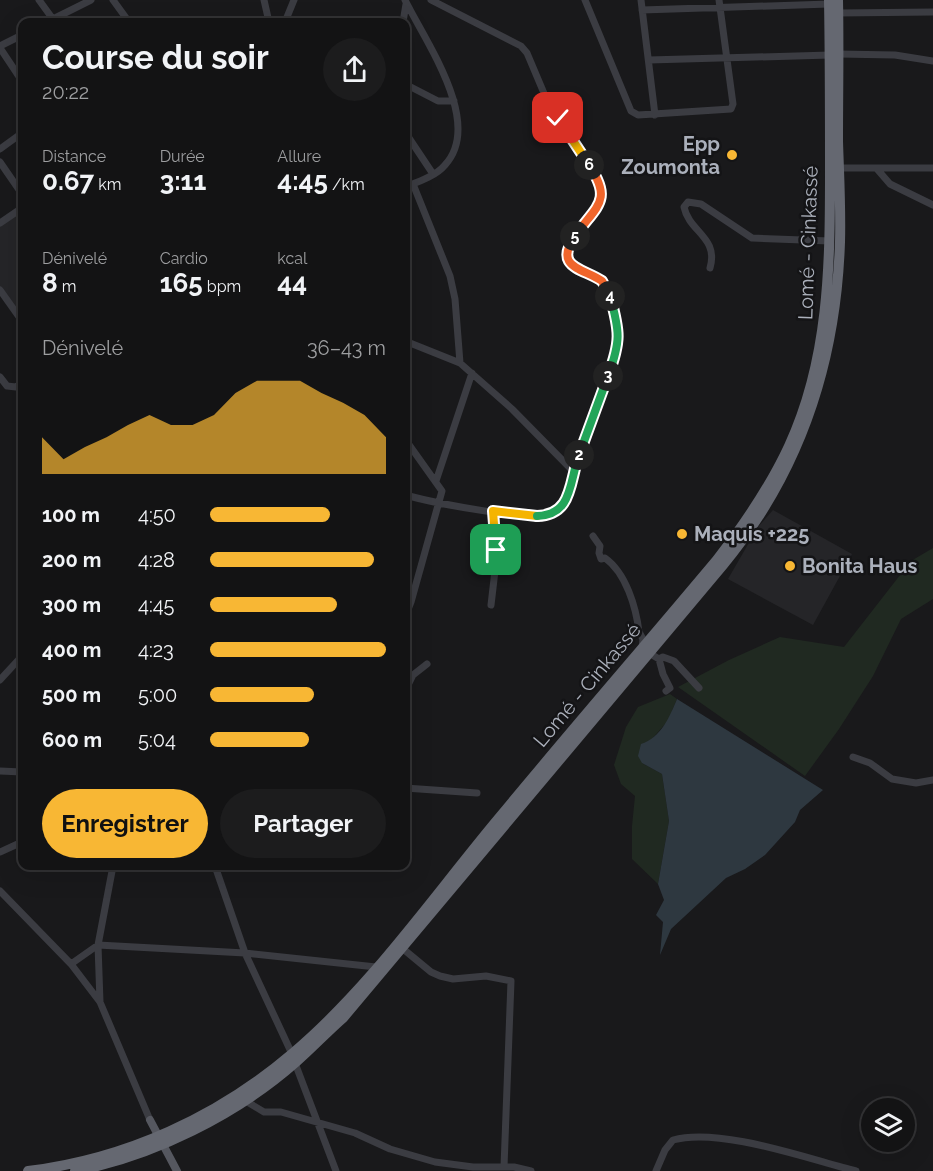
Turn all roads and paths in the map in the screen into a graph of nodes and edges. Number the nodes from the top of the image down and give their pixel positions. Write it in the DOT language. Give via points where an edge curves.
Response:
graph roads {
  1 [pos="39,0"];
  2 [pos="91,0"];
  3 [pos="113,0"];
  4 [pos="264,0"];
  5 [pos="294,0"];
  6 [pos="431,0"];
  7 [pos="585,0"];
  8 [pos="641,0"];
  9 [pos="406,2"];
  10 [pos="832,2"];
  11 [pos="720,3"];
  12 [pos="642,10"];
  13 [pos="933,12"];
  14 [pos="838,13"];
  15 [pos="50,18"];
  16 [pos="59,18"];
  17 [pos="126,18"];
  18 [pos="268,18"];
  19 [pos="287,18"];
  20 [pos="404,18"];
  21 [pos="18,37"];
  22 [pos="0,47"];
  23 [pos="834,55"];
  24 [pos="728,58"];
  25 [pos="649,60"];
  26 [pos="933,61"];
  27 [pos="18,75"];
  28 [pos="410,87"];
  29 [pos="454,101"];
  30 [pos="655,115"];
  31 [pos="834,121"];
  32 [pos="18,136"];
  33 [pos="410,140"];
  34 [pos="0,149"];
  35 [pos="0,162"];
  36 [pos="839,168"];
  37 [pos="933,168"];
  38 [pos="877,169"];
  39 [pos="433,174"];
  40 [pos="413,184"];
  41 [pos="410,185"];
  42 [pos="18,188"];
  43 [pos="933,205"];
  44 [pos="18,211"];
  45 [pos="0,223"];
  46 [pos="830,241"];
  47 [pos="710,268"];
  48 [pos="0,290"];
  49 [pos="18,315"];
  50 [pos="410,344"];
  51 [pos="460,363"];
  52 [pos="472,373"];
  53 [pos="0,377"];
  54 [pos="18,386"];
  55 [pos="410,446"];
  56 [pos="794,446"];
  57 [pos="573,471"];
  58 [pos="436,481"];
  59 [pos="410,496"];
  60 [pos="439,503"];
  61 [pos="493,511"];
  62 [pos="593,536"];
  63 [pos="410,604"];
  64 [pos="491,605"];
  65 [pos="646,651"];
  66 [pos="660,659"];
  67 [pos="18,660"];
  68 [pos="427,664"];
  69 [pos="0,680"];
  70 [pos="410,681"];
  71 [pos="699,688"];
  72 [pos="666,692"];
  73 [pos="853,757"];
  74 [pos="0,771"];
  75 [pos="18,772"];
  76 [pos="933,780"];
  77 [pos="410,788"];
  78 [pos="477,793"];
  79 [pos="18,844"];
  80 [pos="0,852"];
  81 [pos="112,870"];
  82 [pos="216,870"];
  83 [pos="0,891"];
  84 [pos="99,945"];
  85 [pos="402,948"];
  86 [pos="245,953"];
  87 [pos="71,964"];
  88 [pos="379,969"];
  89 [pos="100,1002"];
  90 [pos="294,1059"];
  91 [pos="244,1100"];
  92 [pos="150,1120"];
  93 [pos="317,1122"];
  94 [pos="160,1141"];
  95 [pos="504,1167"];
  96 [pos="28,1171"];
  97 [pos="75,1171"];
  98 [pos="172,1171"];
  99 [pos="177,1171"];
  100 [pos="336,1171"];
  101 [pos="531,1171"];
  102 [pos="656,1171"];
  103 [pos="856,1171"];
  1 -- 15 [label="street"];
  2 -- 16 [label="street"];
  3 -- 17 [label="street"];
  4 -- 18 [label="street"];
  5 -- 19 [label="street"];
  6 -- 57 [label="street" via="521,46 546,98 601,186 602,198 571,243 568,258 575,268 597,277 606,287 618,328 618,346"];
  7 -- 30 [label="street" via="631,111"];
  8 -- 12 [label="street"];
  9 -- 20 [label="street"];
  9 -- 29 [label="street"];
  10 -- 11 [label="street"];
  10 -- 14 [label="highway, Lomé - Cinkassé"];
  10 -- 23 [label="highway, Lomé - Cinkassé"];
  11 -- 12 [label="street"];
  11 -- 24 [label="street"];
  12 -- 25 [label="street"];
  13 -- 14 [label="street"];
  14 -- 23 [label="highway, Lomé - Cinkassé"];
  21 -- 22 [label="street"];
  22 -- 27 [label="street"];
  23 -- 24 [label="street"];
  23 -- 26 [label="street" via="895,55"];
  23 -- 31 [label="highway, Lomé - Cinkassé"];
  24 -- 25 [label="street"];
  24 -- 30 [label="street" via="731,109"];
  25 -- 30 [label="street"];
  28 -- 29 [label="street" via="438,101"];
  29 -- 39 [label="street" via="460,123 458,137 449,161"];
  31 -- 36 [label="highway, Lomé - Cinkassé"];
  31 -- 46 [label="highway, Lomé - Cinkassé"];
  32 -- 34 [label="street"];
  33 -- 39 [label="street"];
  35 -- 42 [label="street"];
  36 -- 38 [label="street"];
  36 -- 56 [label="highway, Lomé - Cinkassé" via="840,242 832,327 816,396"];
  37 -- 38 [label="street"];
  38 -- 43 [label="street" via="890,184"];
  39 -- 40 [label="street"];
  40 -- 41 [label="street"];
  40 -- 51 [label="street" via="450,276"];
  44 -- 45 [label="street"];
  46 -- 47 [label="street" via="752,238 701,204 688,202 684,207 686,214 711,247"];
  46 -- 56 [label="highway, Lomé - Cinkassé" via="820,349"];
  48 -- 49 [label="street"];
  50 -- 51 [label="street"];
  51 -- 52 [label="street"];
  52 -- 57 [label="street"];
  52 -- 58 [label="street"];
  53 -- 54 [label="street" via="7,386"];
  55 -- 58 [label="street"];
  56 -- 65 [label="highway, Lomé - Cinkassé" via="766,507 739,547"];
  57 -- 61 [label="street" via="564,503 556,513 524,516"];
  58 -- 60 [label="street" via="442,492"];
  59 -- 60 [label="street"];
  60 -- 61 [label="street"];
  60 -- 63 [label="street"];
  61 -- 64 [label="street" via="496,562"];
  62 -- 65 [label="street" via="600,546 601,559 615,566 625,582"];
  65 -- 66 [label="street"];
  65 -- 85 [label="highway, Lomé - Cinkassé"];
  65 -- 88 [label="highway, Lomé - Cinkassé"];
  66 -- 71 [label="street" via="674,661"];
  66 -- 72 [label="street" via="670,688"];
  67 -- 69 [label="street"];
  68 -- 70 [label="street"];
  73 -- 76 [label="street" via="870,763 892,779 916,783"];
  74 -- 75 [label="street"];
  77 -- 78 [label="street"];
  79 -- 80 [label="street"];
  81 -- 84 [label="street"];
  82 -- 86 [label="street"];
  83 -- 87 [label="street"];
  84 -- 86 [label="street"];
  84 -- 87 [label="street"];
  84 -- 89 [label="street"];
  85 -- 88 [label="highway, Lomé - Cinkassé"];
  85 -- 95 [label="street" via="440,976 486,976 511,981"];
  86 -- 88 [label="street"];
  86 -- 90 [label="street"];
  87 -- 89 [label="street"];
  88 -- 90 [label="highway, Lomé - Cinkassé" via="343,1018"];
  89 -- 92 [label="street"];
  90 -- 91 [label="highway, Lomé - Cinkassé"];
  90 -- 93 [label="street"];
  90 -- 94 [label="highway, Lomé - Cinkassé"];
  91 -- 93 [label="street" via="264,1112 281,1112"];
  91 -- 94 [label="highway, Lomé - Cinkassé" via="193,1131"];
  92 -- 94 [label="main road"];
  93 -- 95 [label="street" via="435,1161"];
  93 -- 100 [label="street"];
  94 -- 96 [label="highway, Lomé - Cinkassé"];
  94 -- 97 [label="highway, Lomé - Cinkassé" via="125,1158"];
  94 -- 98 [label="main road"];
  94 -- 99 [label="main road"];
  95 -- 101 [label="street"];
  102 -- 103 [label="street" via="673,1140 704,1137 734,1140"];
}
